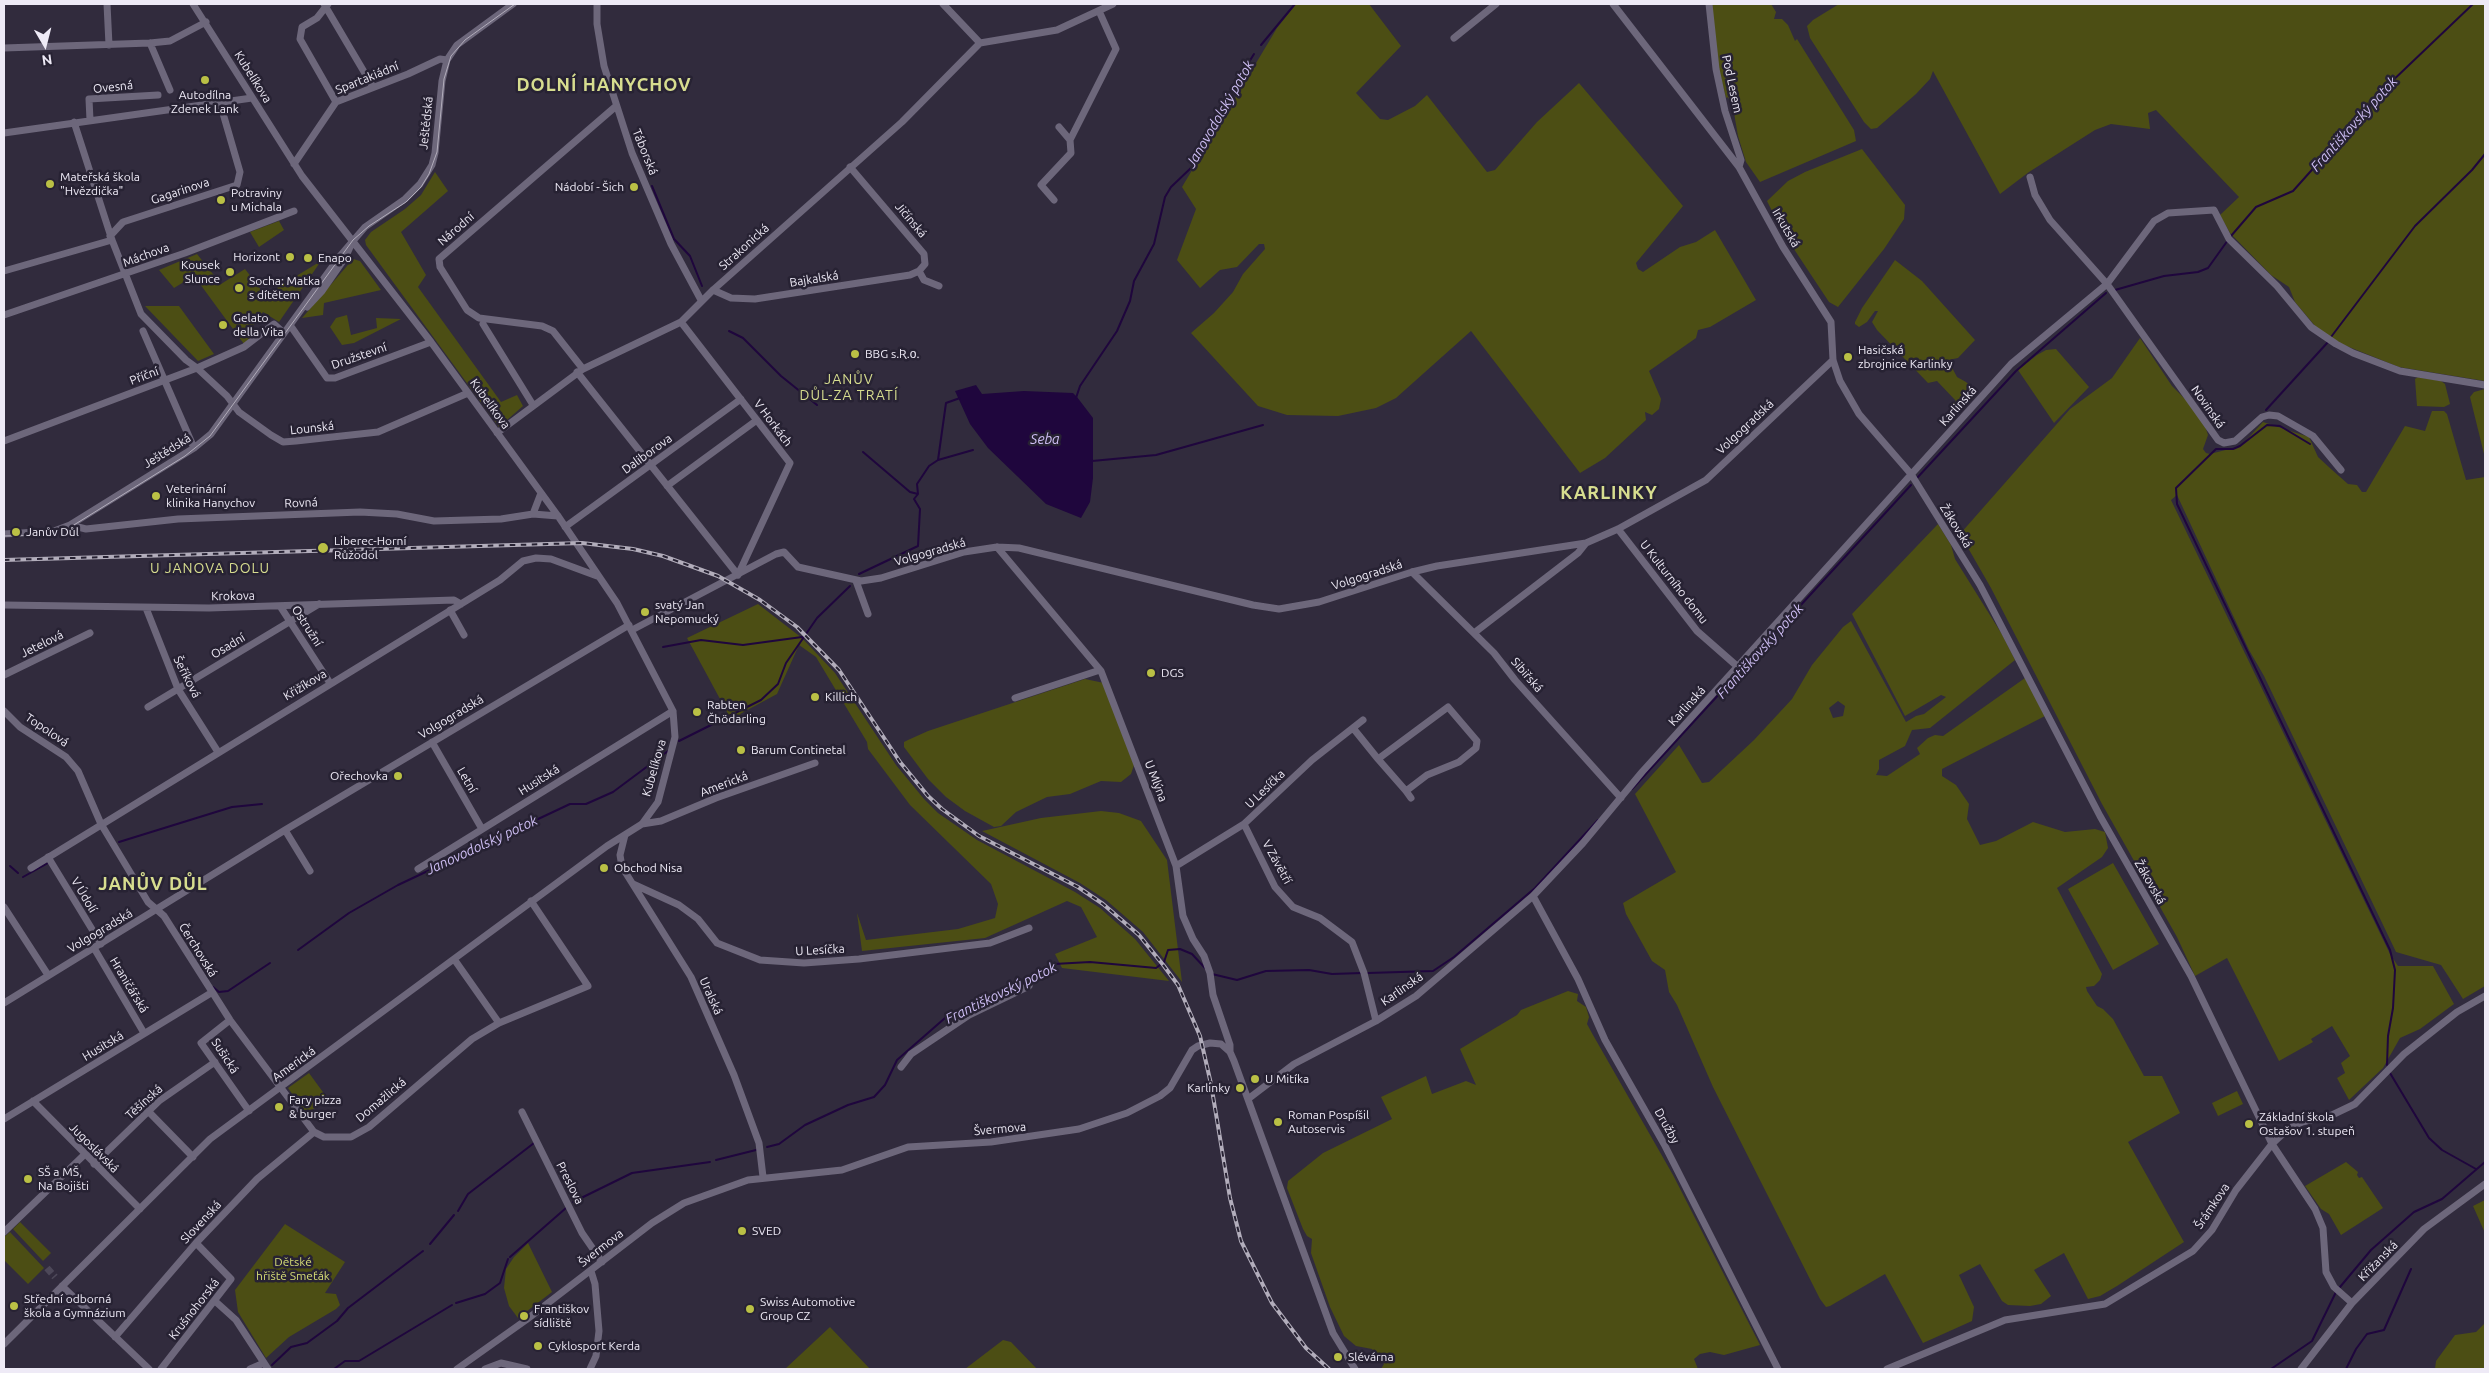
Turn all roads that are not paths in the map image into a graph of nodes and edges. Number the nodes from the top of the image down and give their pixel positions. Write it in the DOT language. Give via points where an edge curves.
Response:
graph roads {
  1 [pos="106,4"];
  2 [pos="193,4"];
  3 [pos="513,4"];
  4 [pos="597,4"];
  5 [pos="943,4"];
  6 [pos="1113,4"];
  7 [pos="1496,4"];
  8 [pos="1613,4"];
  9 [pos="1709,4"];
  10 [pos="326,5"];
  11 [pos="1099,11"];
  12 [pos="206,22"];
  13 [pos="1454,38"];
  14 [pos="150,43"];
  15 [pos="980,43"];
  16 [pos="109,44"];
  17 [pos="4,48"];
  18 [pos="447,60"];
  19 [pos="373,87"];
  20 [pos="170,90"];
  21 [pos="158,95"];
  22 [pos="252,98"];
  23 [pos="336,102"];
  24 [pos="220,103"];
  25 [pos="615,107"];
  26 [pos="90,120"];
  27 [pos="74,122"];
  28 [pos="1059,127"];
  29 [pos="4,133"];
  30 [pos="1070,140"];
  31 [pos="294,164"];
  32 [pos="850,167"];
  33 [pos="1739,167"];
  34 [pos="2030,177"];
  35 [pos="1054,200"];
  36 [pos="294,211"];
  37 [pos="111,238"];
  38 [pos="353,240"];
  39 [pos="4,271"];
  40 [pos="919,271"];
  41 [pos="125,275"];
  42 [pos="2107,284"];
  43 [pos="939,286"];
  44 [pos="713,290"];
  45 [pos="701,300"];
  46 [pos="4,315"];
  47 [pos="292,322"];
  48 [pos="681,322"];
  49 [pos="482,324"];
  50 [pos="143,331"];
  51 [pos="284,333"];
  52 [pos="431,342"];
  53 [pos="1832,360"];
  54 [pos="197,368"];
  55 [pos="580,370"];
  56 [pos="164,380"];
  57 [pos="2485,385"];
  58 [pos="468,393"];
  59 [pos="741,398"];
  60 [pos="234,404"];
  61 [pos="532,406"];
  62 [pos="757,420"];
  63 [pos="497,433"];
  64 [pos="4,441"];
  65 [pos="194,448"];
  66 [pos="651,465"];
  67 [pos="2341,470"];
  68 [pos="1911,474"];
  69 [pos="667,486"];
  70 [pos="541,493"];
  71 [pos="533,514"];
  72 [pos="558,516"];
  73 [pos="70,525"];
  74 [pos="566,529"];
  75 [pos="1618,529"];
  76 [pos="4,534"];
  77 [pos="1586,543"];
  78 [pos="997,548"];
  79 [pos="1412,572"];
  80 [pos="738,575"];
  81 [pos="598,576"];
  82 [pos="856,581"];
  83 [pos="319,604"];
  84 [pos="461,604"];
  85 [pos="4,605"];
  86 [pos="280,606"];
  87 [pos="146,608"];
  88 [pos="450,610"];
  89 [pos="868,614"];
  90 [pos="291,622"];
  91 [pos="631,627"];
  92 [pos="90,633"];
  93 [pos="1474,633"];
  94 [pos="464,634"];
  95 [pos="1738,667"];
  96 [pos="1100,670"];
  97 [pos="4,675"];
  98 [pos="330,683"];
  99 [pos="178,689"];
  100 [pos="1015,698"];
  101 [pos="148,707"];
  102 [pos="673,711"];
  103 [pos="4,712"];
  104 [pos="1363,720"];
  105 [pos="1353,728"];
  106 [pos="432,742"];
  107 [pos="218,752"];
  108 [pos="1378,759"];
  109 [pos="814,763"];
  110 [pos="1406,791"];
  111 [pos="1411,798"];
  112 [pos="1621,798"];
  113 [pos="101,824"];
  114 [pos="642,824"];
  115 [pos="1244,824"];
  116 [pos="482,829"];
  117 [pos="285,830"];
  118 [pos="625,835"];
  119 [pos="48,858"];
  120 [pos="1176,866"];
  121 [pos="31,868"];
  122 [pos="418,869"];
  123 [pos="310,871"];
  124 [pos="633,884"];
  125 [pos="1534,896"];
  126 [pos="532,902"];
  127 [pos="4,907"];
  128 [pos="157,910"];
  129 [pos="1029,928"];
  130 [pos="101,944"];
  131 [pos="94,948"];
  132 [pos="454,959"];
  133 [pos="48,975"];
  134 [pos="1029,986"];
  135 [pos="211,993"];
  136 [pos="2485,996"];
  137 [pos="4,1003"];
  138 [pos="230,1020"];
  139 [pos="1376,1021"];
  140 [pos="499,1023"];
  141 [pos="144,1033"];
  142 [pos="1230,1052"];
  143 [pos="214,1062"];
  144 [pos="900,1067"];
  145 [pos="282,1087"];
  146 [pos="1248,1100"];
  147 [pos="33,1101"];
  148 [pos="148,1111"];
  149 [pos="249,1111"];
  150 [pos="522,1112"];
  151 [pos="4,1117"];
  152 [pos="314,1132"];
  153 [pos="2272,1144"];
  154 [pos="84,1155"];
  155 [pos="193,1157"];
  156 [pos="94,1164"];
  157 [pos="763,1177"];
  158 [pos="2485,1184"];
  159 [pos="140,1209"];
  160 [pos="6,1230"];
  161 [pos="196,1243"];
  162 [pos="602,1262"];
  163 [pos="590,1271"];
  164 [pos="62,1286"];
  165 [pos="215,1300"];
  166 [pos="2352,1304"];
  167 [pos="114,1337"];
  168 [pos="4,1344"];
  169 [pos="266,1366"];
  170 [pos="148,1369"];
  171 [pos="162,1369"];
  172 [pos="250,1369"];
  173 [pos="457,1369"];
  174 [pos="485,1369"];
  175 [pos="527,1369"];
  176 [pos="590,1369"];
  177 [pos="1355,1369"];
  178 [pos="1778,1369"];
  179 [pos="1887,1369"];
  180 [pos="2301,1369"];
  1 -- 16 [label="street"];
  2 -- 12 [label="street, Kubelíkova"];
  3 -- 18 [label="street, Ještědská" via="457,45"];
  4 -- 25 [label="street, Táborská" via="604,66"];
  5 -- 15 [label="street"];
  6 -- 11 [label="street"];
  7 -- 13 [label="street"];
  8 -- 33 [label="street, Irkutská"];
  9 -- 33 [label="street, Pod Lesem" via="1716,69 1741,160"];
  10 -- 19 [label="street"];
  10 -- 23 [label="street" via="317,18 302,27 300,39"];
  11 -- 15 [label="street" via="1057,30"];
  11 -- 30 [label="street" via="1116,50"];
  12 -- 14 [label="street" via="170,41"];
  12 -- 22 [label="street, Kubelíkova"];
  14 -- 16 [label="street"];
  14 -- 20 [label="street"];
  15 -- 32 [label="street, Strakonická" via="902,122"];
  16 -- 17 [label="street"];
  18 -- 19 [label="street, Spartakiádní" via="440,59"];
  18 -- 38 [label="street, Ještědská" via="435,153 426,176 406,199 364,227"];
  19 -- 23 [label="street, Spartakiádní"];
  21 -- 26 [label="street, Ovesná" via="89,99"];
  22 -- 24 [label="street"];
  22 -- 31 [label="street, Kubelíkova"];
  23 -- 31 [label="street, Spartakiádní"];
  24 -- 26 [label="street"];
  24 -- 37 [label="street, Gagarinova" via="240,172 236,185 123,222"];
  25 -- 45 [label="street, Táborská" via="671,244"];
  25 -- 55 [label="street, Národní" via="439,259 440,267 467,310 479,318 542,326 553,331"];
  26 -- 27 [label="street"];
  27 -- 29 [label="street"];
  27 -- 37 [label="street"];
  28 -- 30 [label="street"];
  30 -- 35 [label="street" via="1071,153 1041,185"];
  31 -- 38 [label="street, Kubelíkova"];
  32 -- 40 [label="street, Jičínská" via="924,254 925,264"];
  32 -- 44 [label="street, Strakonická"];
  33 -- 53 [label="street, Irkutská" via="1783,247 1832,322"];
  34 -- 42 [label="street" via="2035,195 2050,220"];
  36 -- 41 [label="street, Máchova"];
  37 -- 39 [label="street, Gagarinova"];
  37 -- 41 [label="street"];
  38 -- 47 [label="street, Ještědská" via="322,292"];
  38 -- 52 [label="street, Kubelíkova"];
  40 -- 43 [label="street" via="924,280"];
  40 -- 44 [label="street, Bajkalská" via="755,299 731,298"];
  41 -- 46 [label="street, Máchova"];
  41 -- 54 [label="street, Lounská" via="141,314"];
  42 -- 57 [label="street, Karlinská" via="2154,221 2168,213 2214,210 2229,239 2277,286 2311,328 2326,338 2353,353 2400,371"];
  42 -- 67 [label="street, Novinská" via="2218,440 2224,444 2235,441 2262,417 2278,416 2313,436"];
  42 -- 68 [label="street, Karlinská" via="2011,364"];
  44 -- 45 [label="street, Strakonická"];
  45 -- 48 [label="street, Strakonická"];
  47 -- 51 [label="street, Ještědská"];
  47 -- 52 [label="street, Družstevní" via="327,378 335,378"];
  48 -- 55 [label="street, Strakonická"];
  48 -- 59 [label="street, V Horkách"];
  49 -- 61 [label="street"];
  50 -- 56 [label="street"];
  51 -- 54 [label="street, Příční" via="274,324 244,347"];
  51 -- 60 [label="street, Ještědská"];
  52 -- 58 [label="street, Kubelíkova"];
  53 -- 68 [label="street, Irkutská" via="1859,414"];
  53 -- 75 [label="street, Volgogradská" via="1706,480"];
  54 -- 56 [label="street, Příční"];
  54 -- 60 [label="street, Lounská"];
  55 -- 61 [label="street, Strakonická"];
  55 -- 66 [label="street, Národní"];
  56 -- 64 [label="street, Příční"];
  56 -- 65 [label="street"];
  58 -- 60 [label="street, Lounská" via="378,432 283,442 239,412"];
  58 -- 63 [label="street, Kubelíkova"];
  59 -- 62 [label="street, V Horkách"];
  59 -- 66 [label="street, Daliborova"];
  60 -- 65 [label="street, Ještědská" via="211,434"];
  61 -- 63 [label="street, Strakonická"];
  62 -- 69 [label="street"];
  62 -- 80 [label="street, V Horkách" via="790,463"];
  63 -- 70 [label="street, Kubelíkova"];
  65 -- 73 [label="street, Ještědská"];
  66 -- 69 [label="street, Národní"];
  66 -- 74 [label="street, Daliborova"];
  68 -- 95 [label="street, Karlinská"];
  68 -- 153 [label="street, Žákovská" via="1980,585 2100,816 2191,976"];
  69 -- 80 [label="street, Národní"];
  70 -- 71 [label="street"];
  70 -- 72 [label="street, Kubelíkova"];
  71 -- 72 [label="street, Rovná"];
  71 -- 73 [label="street, Rovná" via="501,519 434,521 360,512 178,518 86,529"];
  72 -- 74 [label="street, Kubelíkova"];
  73 -- 76 [label="street, Ještědská" via="54,531"];
  74 -- 81 [label="street, Kubelíkova"];
  75 -- 77 [label="street, Volgogradská"];
  75 -- 95 [label="street, U Kulturního domu" via="1697,631"];
  77 -- 79 [label="street, Volgogradská"];
  77 -- 93 [label="street" via="1578,553"];
  78 -- 79 [label="street, Volgogradská" via="1019,548 1252,605 1279,608 1319,602"];
  78 -- 82 [label="street, Volgogradská" via="964,552 881,578"];
  78 -- 96 [label="street, U Mlýna"];
  79 -- 93 [label="street, Sibiřská"];
  80 -- 82 [label="street, Volgogradská" via="784,552 798,567"];
  80 -- 91 [label="street, Volgogradská"];
  81 -- 84 [label="street, Křižíkova" via="551,559 536,558 523,561 500,580"];
  81 -- 91 [label="street, Kubelíkova"];
  82 -- 89 [label="street"];
  83 -- 84 [label="street, Krokova" via="454,600"];
  83 -- 86 [label="street, Krokova"];
  83 -- 90 [label="street, Osadní"];
  84 -- 88 [label="street, Křižíkova"];
  85 -- 87 [label="street, Krokova"];
  86 -- 87 [label="street, Krokova"];
  86 -- 90 [label="street, Ostružní"];
  87 -- 99 [label="street, Šeříková"];
  88 -- 94 [label="street"];
  88 -- 98 [label="street, Křižíkova"];
  90 -- 98 [label="street, Ostružní"];
  90 -- 99 [label="street, Osadní"];
  91 -- 102 [label="street, Kubelíkova"];
  91 -- 106 [label="street, Volgogradská"];
  92 -- 97 [label="street, Jetelová"];
  93 -- 112 [label="street, Sibiřská"];
  95 -- 112 [label="street, Karlinská"];
  96 -- 100 [label="street"];
  96 -- 120 [label="street, U Mlýna"];
  98 -- 107 [label="street, Křižíkova"];
  99 -- 101 [label="street, Osadní"];
  99 -- 107 [label="street, Šeříková"];
  102 -- 114 [label="street, Kubelíkova" via="675,737 658,802"];
  102 -- 116 [label="street, Husitská"];
  103 -- 113 [label="street, Topolová" via="20,727 66,756 78,771"];
  104 -- 105 [label="street, U Lesíčka"];
  105 -- 108 [label="street"];
  105 -- 115 [label="street, U Lesíčka" via="1312,760"];
  106 -- 116 [label="street, Letní"];
  106 -- 117 [label="street, Volgogradská"];
  107 -- 113 [label="street, Křižíkova"];
  108 -- 110 [label="street"];
  108 -- 110 [label="street" via="1446,704 1475,736 1476,748 1459,762 1427,775"];
  109 -- 114 [label="street, Americká" via="661,821"];
  110 -- 111 [label="street"];
  112 -- 125 [label="street, Karlinská"];
  113 -- 119 [label="street, Křižíkova"];
  113 -- 128 [label="street, Čerchovská" via="148,902"];
  114 -- 118 [label="street, Kubelíkova"];
  115 -- 120 [label="street, U Lesíčka"];
  115 -- 139 [label="street, V Závětří" via="1275,886 1287,900 1294,907 1320,918 1352,942"];
  116 -- 122 [label="street, Husitská"];
  117 -- 123 [label="street"];
  117 -- 128 [label="street, Volgogradská"];
  118 -- 124 [label="street, Uralská" via="620,855 622,867"];
  118 -- 126 [label="street, Americká"];
  119 -- 121 [label="street, Křižíkova"];
  119 -- 130 [label="street, V Údolí"];
  120 -- 142 [label="street, U Mlýna" via="1183,916 1210,974"];
  124 -- 129 [label="street, U Lesíčka" via="692,914 718,943 760,960 804,963 865,958 990,943"];
  124 -- 157 [label="street, Uralská" via="691,977 756,1134"];
  125 -- 139 [label="street, Karlinská" via="1416,996"];
  125 -- 178 [label="street, Družby" via="1578,979 1605,1040 1664,1144"];
  126 -- 132 [label="street, Americká"];
  126 -- 140 [label="street, Domažlická" via="588,986"];
  127 -- 133 [label="street"];
  128 -- 130 [label="street, Volgogradská"];
  128 -- 135 [label="street, Čerchovská" via="164,916"];
  130 -- 131 [label="street, Volgogradská"];
  131 -- 133 [label="street, Volgogradská"];
  131 -- 141 [label="street, Hraničářská"];
  132 -- 140 [label="street"];
  132 -- 145 [label="street, Americká"];
  133 -- 137 [label="street, Volgogradská"];
  134 -- 144 [label="street" via="969,1014 911,1054"];
  135 -- 138 [label="street, Čerchovská"];
  135 -- 141 [label="street, Husitská"];
  136 -- 153 [label="street, Šrámkova" via="2457,1012 2404,1054 2355,1104 2332,1115 2302,1122 2288,1129"];
  138 -- 143 [label="street, Sušická" via="201,1043"];
  138 -- 145 [label="street, Čerchovská"];
  139 -- 146 [label="street, Karlinská" via="1294,1064"];
  140 -- 152 [label="street, Domažlická" via="447,1058 363,1130 351,1137 336,1139"];
  141 -- 147 [label="street, Husitská"];
  142 -- 146 [label="street"];
  142 -- 157 [label="street, Švermova" via="1221,1044 1198,1046 1184,1062 1170,1088 1160,1096 1079,1129 991,1142 908,1147 842,1170"];
  143 -- 148 [label="street, Těšínská"];
  143 -- 149 [label="street, Sušická"];
  145 -- 149 [label="street, Americká"];
  145 -- 152 [label="street"];
  146 -- 177 [label="street" via="1333,1332"];
  147 -- 151 [label="street, Husitská"];
  147 -- 154 [label="street, Jugoslávská"];
  148 -- 155 [label="street"];
  148 -- 156 [label="street, Těšínská"];
  149 -- 155 [label="street, Americká"];
  150 -- 162 [label="street, Preslova" via="582,1233"];
  152 -- 161 [label="street, Slovenská" via="257,1179"];
  153 -- 166 [label="street, Žákovská" via="2315,1209 2323,1228 2326,1272 2334,1287"];
  153 -- 179 [label="street, Šrámkova" via="2236,1190 2212,1230 2193,1251 2105,1304 2005,1320"];
  154 -- 156 [label="street, Jugoslávská"];
  154 -- 160 [label="street"];
  155 -- 159 [label="street, Americká"];
  156 -- 159 [label="street, Jugoslávská"];
  157 -- 162 [label="street, Švermova" via="725,1187 679,1206"];
  158 -- 166 [label="street, Křižanská" via="2424,1228"];
  159 -- 164 [label="street, Americká"];
  161 -- 165 [label="street, Krušnohorská" via="231,1279"];
  161 -- 167 [label="street, Slovenská"];
  162 -- 163 [label="street, Švermova"];
  163 -- 173 [label="street, Švermova"];
  163 -- 176 [label="street" via="595,1284 599,1331 596,1356"];
  164 -- 167 [label="street"];
  164 -- 168 [label="street, Americká"];
  165 -- 169 [label="street" via="236,1320"];
  165 -- 171 [label="street, Krušnohorská"];
  166 -- 180 [label="street, Křižanská"];
  167 -- 170 [label="street"];
  169 -- 172 [label="street"];
  174 -- 175 [label="street" via="501,1363"];
}
